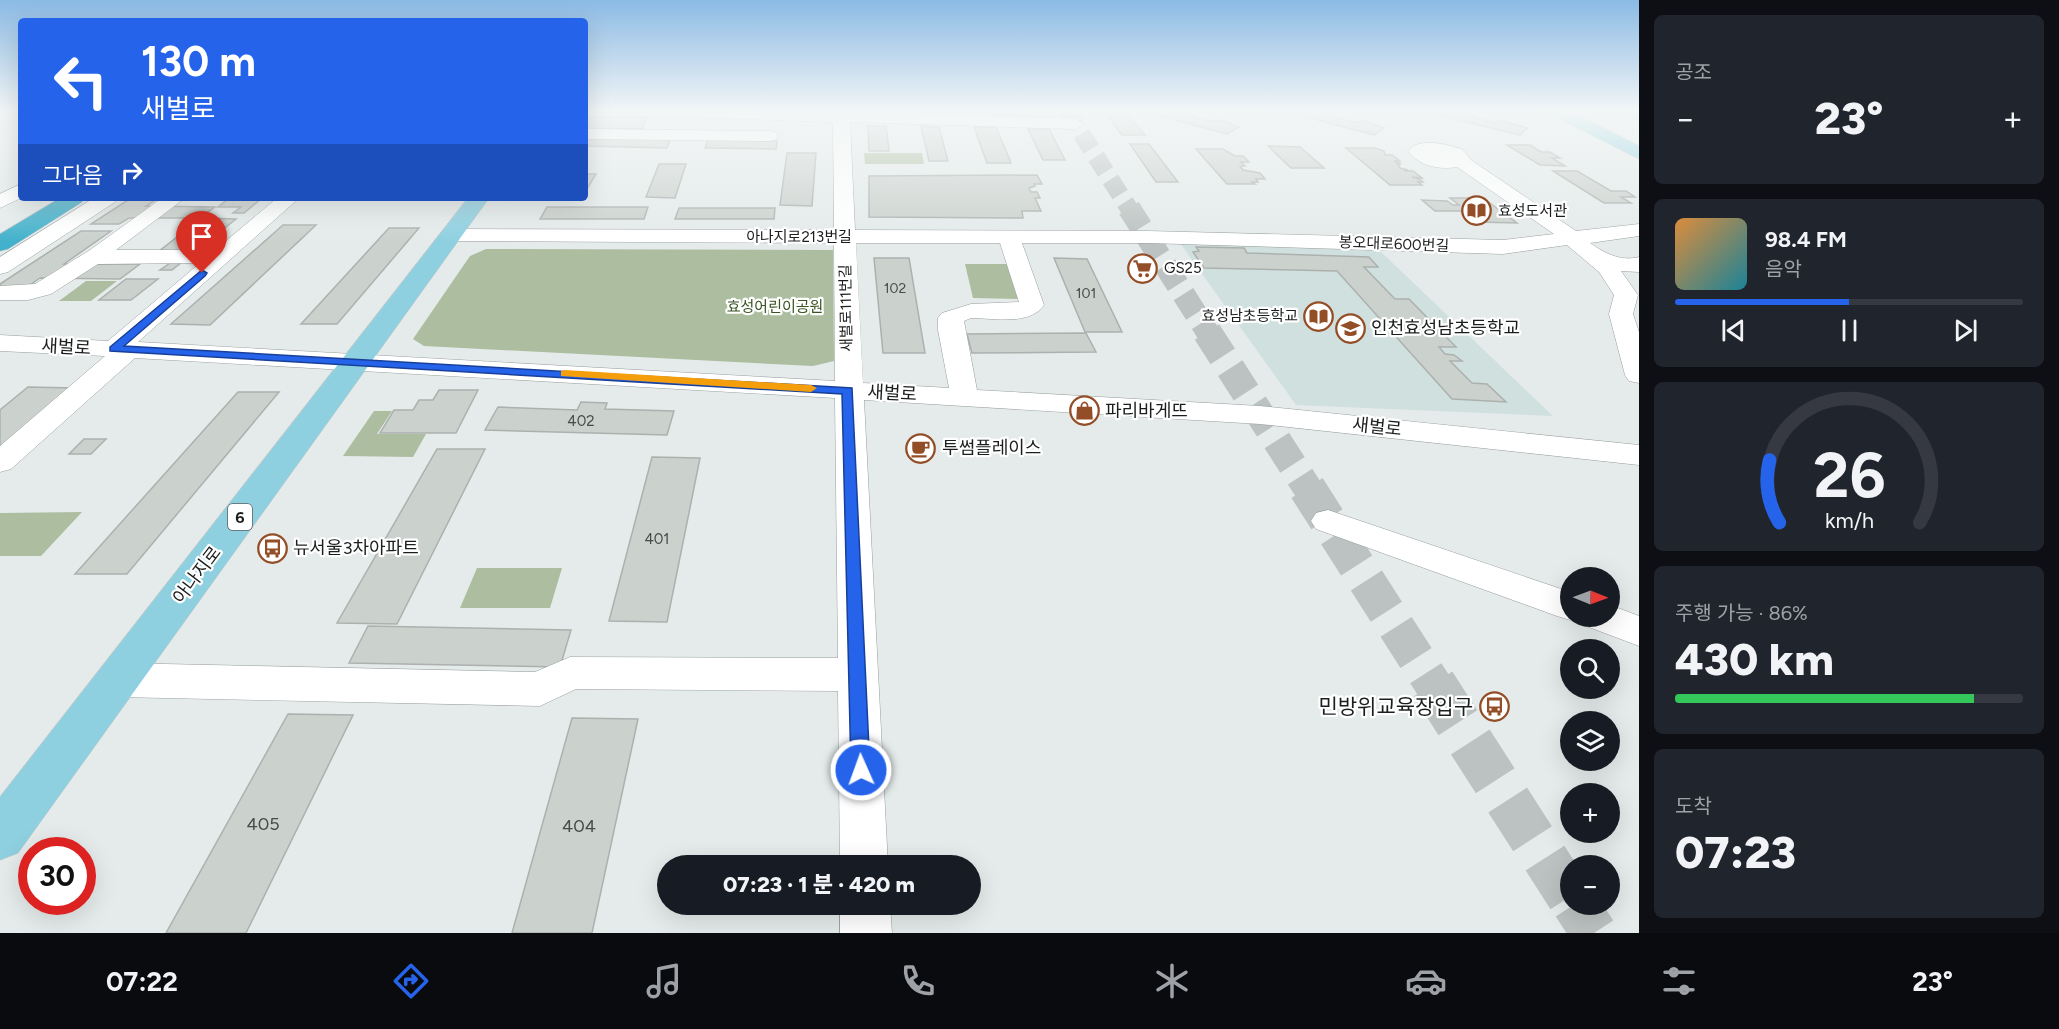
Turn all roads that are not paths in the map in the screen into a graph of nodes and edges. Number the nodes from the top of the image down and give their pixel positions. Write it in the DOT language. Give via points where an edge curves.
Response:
graph roads {
  1 [pos="840,155"];
  2 [pos="1460,161"];
  3 [pos="18,192"];
  4 [pos="34,201"];
  5 [pos="70,201"];
  6 [pos="103,201"];
  7 [pos="171,201"];
  8 [pos="265,201"];
  9 [pos="287,201"];
  10 [pos="477,201"];
  11 [pos="0,202"];
  12 [pos="0,220"];
  13 [pos="1639,230"];
  14 [pos="451,236"];
  15 [pos="844,237"];
  16 [pos="1010,237"];
  17 [pos="1148,237"];
  18 [pos="1571,239"];
  19 [pos="0,244"];
  20 [pos="98,254"];
  21 [pos="197,257"];
  22 [pos="1598,260"];
  23 [pos="1639,264"];
  24 [pos="0,267"];
  25 [pos="0,293"];
  26 [pos="149,296"];
  27 [pos="0,343"];
  28 [pos="121,349"];
  29 [pos="358,361"];
  30 [pos="1639,375"];
  31 [pos="848,391"];
  32 [pos="965,398"];
  33 [pos="1639,455"];
  34 [pos="0,462"];
  35 [pos="1328,521"];
  36 [pos="1560,602"];
  37 [pos="1620,623"];
  38 [pos="1639,630"];
  39 [pos="858,675"];
  40 [pos="118,680"];
  41 [pos="0,836"];
  42 [pos="864,855"];
  43 [pos="865,915"];
  44 [pos="866,933"];
  1 -- 15 [label="street, 새벌로111번길"];
  2 -- 18 [label="street" via="1548,219"];
  3 -- 11 [label="street"];
  4 -- 12 [label="highway"];
  5 -- 19 [label="highway"];
  6 -- 24 [label="street"];
  7 -- 20 [label="street"];
  8 -- 21 [label="street"];
  9 -- 28 [label="street"];
  10 -- 14 [label="main road, 아나지로 / 6"];
  13 -- 18 [label="street, 봉오대로600번길"];
  14 -- 15 [label="street, 아나지로213번길"];
  14 -- 29 [label="main road, 아나지로 / 6"];
  15 -- 16 [label="street, 아나지로213번길"];
  15 -- 31 [label="street, 새벌로111번길"];
  16 -- 17 [label="street, 아나지로213번길"];
  16 -- 32 [label="street" via="1032,305 1017,310 970,310 951,318"];
  17 -- 18 [label="street, 봉오대로600번길" via="1503,247"];
  18 -- 22 [label="street"];
  20 -- 21 [label="street"];
  20 -- 25 [label="street" via="43,289"];
  21 -- 26 [label="street"];
  22 -- 23 [label="street"];
  22 -- 30 [label="street" via="1626,295 1621,314"];
  27 -- 28 [label="street, 새벌로"];
  28 -- 29 [label="street, 새벌로"];
  28 -- 34 [label="street"];
  29 -- 31 [label="street, 새벌로"];
  29 -- 40 [label="main road, 아나지로 / 6"];
  31 -- 32 [label="street, 새벌로"];
  31 -- 39 [label="street, 새벌로111번길"];
  32 -- 33 [label="street, 새벌로" via="1260,415"];
  35 -- 36 [label="street"];
  37 -- 38 [label="street"];
  39 -- 40 [label="street" via="570,673 540,689"];
  39 -- 42 [label="street, 새벌로111번길"];
  40 -- 41 [label="main road, 아나지로 / 6"];
  43 -- 44 [label="street"];
}
